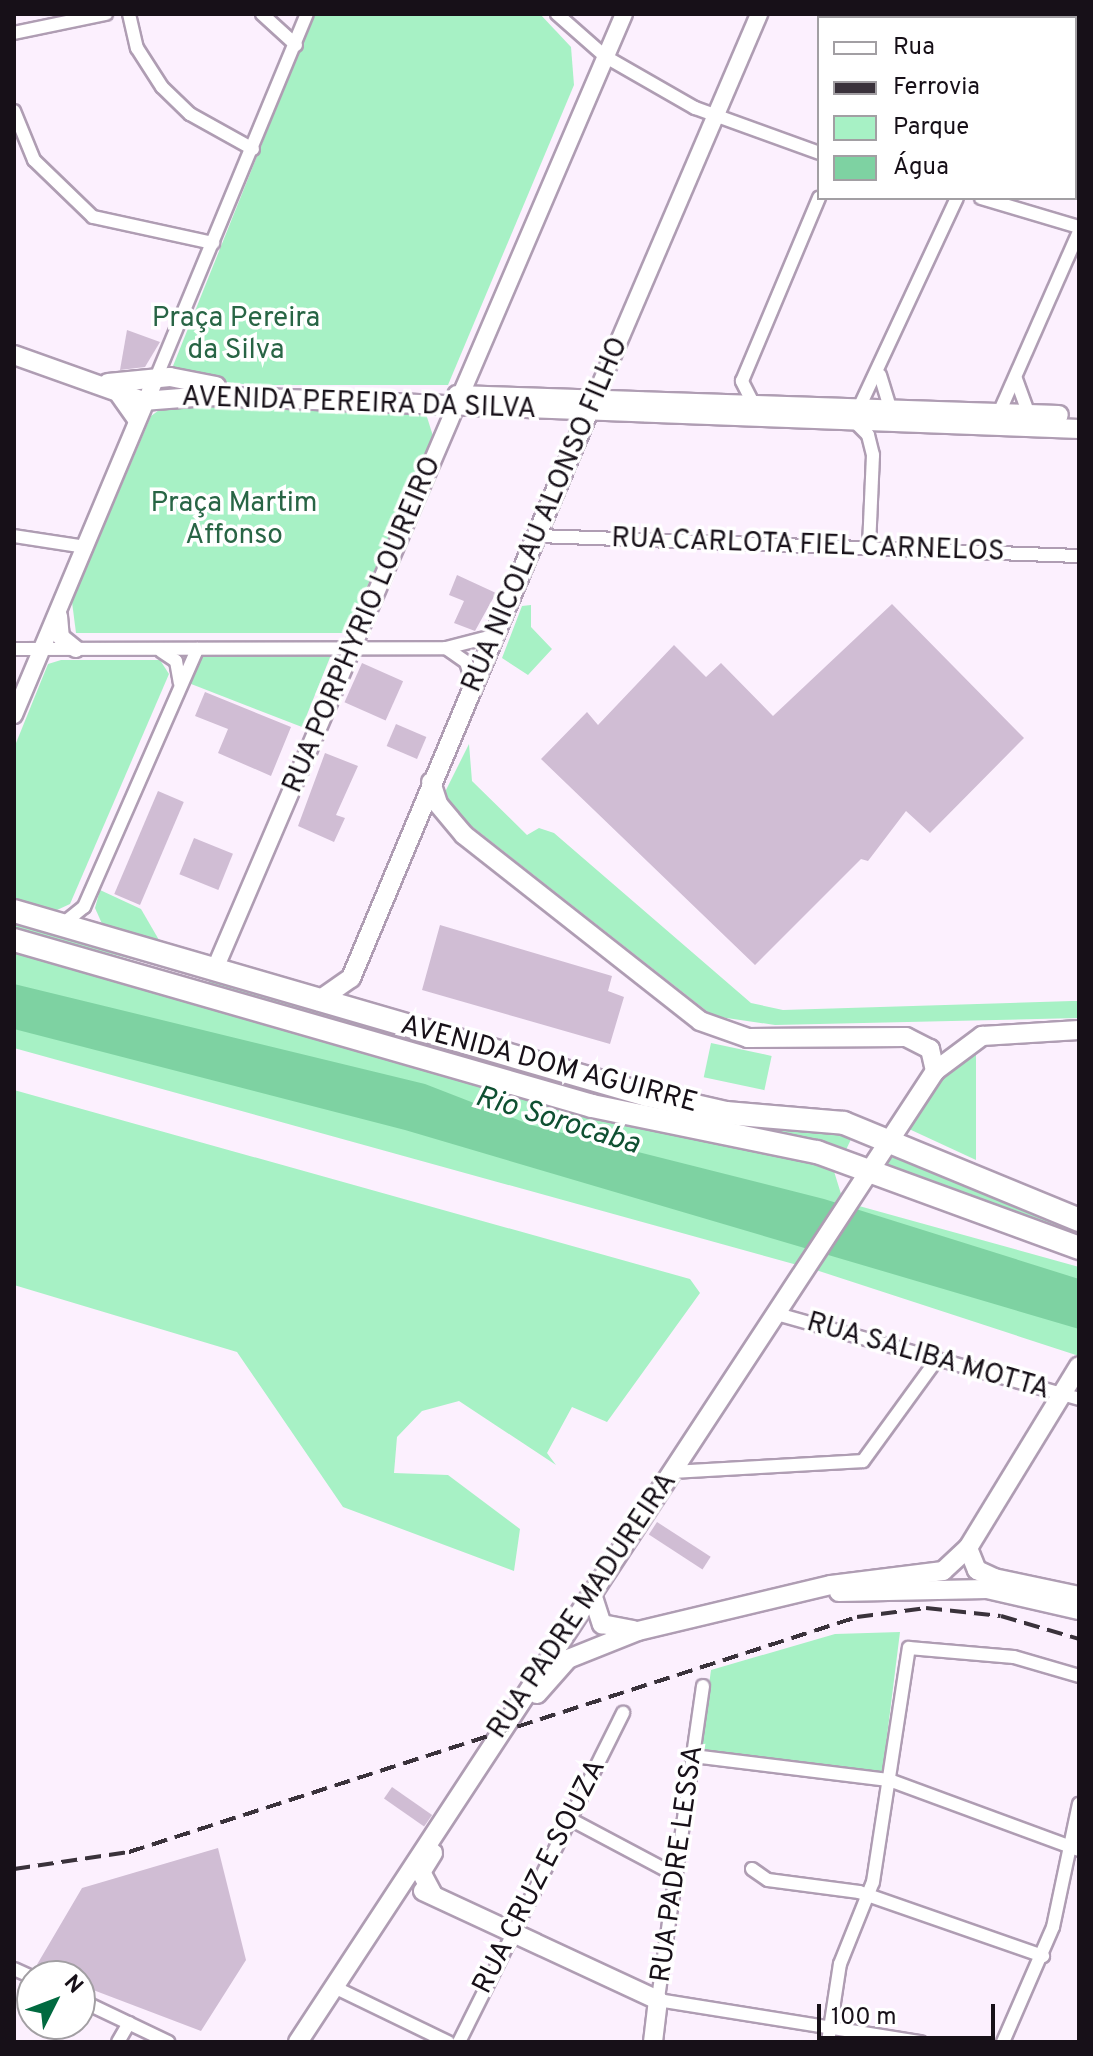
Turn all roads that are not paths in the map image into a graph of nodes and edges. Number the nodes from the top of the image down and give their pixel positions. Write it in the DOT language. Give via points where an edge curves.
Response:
graph roads {
  1 [pos="106,14"];
  2 [pos="129,14"];
  3 [pos="262,14"];
  4 [pos="307,14"];
  5 [pos="557,14"];
  6 [pos="624,14"];
  7 [pos="759,14"];
  8 [pos="14,33"];
  9 [pos="296,45"];
  10 [pos="606,57"];
  11 [pos="14,111"];
  12 [pos="715,117"];
  13 [pos="253,149"];
  14 [pos="817,152"];
  15 [pos="818,200"];
  16 [pos="956,200"];
  17 [pos="987,200"];
  18 [pos="1079,230"];
  19 [pos="213,243"];
  20 [pos="14,355"];
  21 [pos="880,375"];
  22 [pos="1016,375"];
  23 [pos="156,378"];
  24 [pos="73,379"];
  25 [pos="459,401"];
  26 [pos="591,405"];
  27 [pos="754,405"];
  28 [pos="139,410"];
  29 [pos="563,412"];
  30 [pos="999,413"];
  31 [pos="1029,414"];
  32 [pos="857,416"];
  33 [pos="1079,416"];
  34 [pos="887,417"];
  35 [pos="1079,429"];
  36 [pos="578,437"];
  37 [pos="873,455"];
  38 [pos="14,536"];
  39 [pos="538,536"];
  40 [pos="86,547"];
  41 [pos="869,548"];
  42 [pos="1079,556"];
  43 [pos="59,610"];
  44 [pos="497,635"];
  45 [pos="354,646"];
  46 [pos="446,648"];
  47 [pos="14,649"];
  48 [pos="42,649"];
  49 [pos="76,649"];
  50 [pos="154,649"];
  51 [pos="197,649"];
  52 [pos="485,664"];
  53 [pos="180,689"];
  54 [pos="473,690"];
  55 [pos="14,715"];
  56 [pos="431,782"];
  57 [pos="84,907"];
  58 [pos="14,911"];
  59 [pos="58,923"];
  60 [pos="98,934"];
  61 [pos="14,940"];
  62 [pos="96,963"];
  63 [pos="214,971"];
  64 [pos="318,1001"];
  65 [pos="1079,1030"];
  66 [pos="935,1071"];
  67 [pos="890,1139"];
  68 [pos="866,1176"];
  69 [pos="1079,1220"];
  70 [pos="1079,1248"];
  71 [pos="777,1314"];
  72 [pos="937,1359"];
  73 [pos="1079,1366"];
  74 [pos="1070,1397"];
  75 [pos="674,1472"];
  76 [pos="968,1548"];
  77 [pos="808,1592"];
  78 [pos="592,1594"];
  79 [pos="1078,1605"];
  80 [pos="638,1631"];
  81 [pos="1079,1676"];
  82 [pos="703,1686"];
  83 [pos="623,1713"];
  84 [pos="693,1756"];
  85 [pos="889,1780"];
  86 [pos="1079,1804"];
  87 [pos="568,1818"];
  88 [pos="1075,1849"];
  89 [pos="752,1869"];
  90 [pos="675,1875"];
  91 [pos="394,1892"];
  92 [pos="433,1895"];
  93 [pos="867,1896"];
  94 [pos="511,1930"];
  95 [pos="1043,1956"];
  96 [pos="334,1987"];
  97 [pos="658,2000"];
  98 [pos="96,2008"];
  99 [pos="129,2023"];
  100 [pos="830,2028"];
  101 [pos="118,2042"];
  102 [pos="168,2042"];
  103 [pos="298,2042"];
  104 [pos="448,2042"];
  105 [pos="459,2042"];
  106 [pos="653,2042"];
  107 [pos="828,2042"];
  108 [pos="921,2042"];
  109 [pos="1003,2042"];
  1 -- 8 [label="street"];
  2 -- 13 [label="street" via="137,48 162,87 190,114"];
  3 -- 9 [label="street"];
  4 -- 9 [label="street"];
  5 -- 10 [label="street"];
  6 -- 10 [label="street, RUA PORPHYRIO LOUREIRO"];
  7 -- 12 [label="street, RUA NICOLAU ALONSO FILHO"];
  9 -- 13 [label="street"];
  10 -- 12 [label="street"];
  10 -- 25 [label="street, RUA PORPHYRIO LOUREIRO"];
  11 -- 19 [label="street" via="34,160 93,217"];
  12 -- 14 [label="street"];
  12 -- 26 [label="street, RUA NICOLAU ALONSO FILHO"];
  13 -- 19 [label="street"];
  15 -- 27 [label="street" via="742,381"];
  16 -- 21 [label="street"];
  17 -- 18 [label="street"];
  18 -- 22 [label="street"];
  19 -- 23 [label="street"];
  20 -- 24 [label="main road, AVENIDA PEREIRA DA SILVA"];
  21 -- 32 [label="street"];
  21 -- 34 [label="street"];
  22 -- 30 [label="street"];
  22 -- 31 [label="street"];
  23 -- 24 [label="main road, AVENIDA PEREIRA DA SILVA" via="141,384"];
  23 -- 25 [label="main road, AVENIDA PEREIRA DA SILVA" via="252,391"];
  23 -- 28 [label="street"];
  24 -- 28 [label="main road, AVENIDA PEREIRA DA SILVA" via="118,393"];
  25 -- 26 [label="main road, AVENIDA PEREIRA DA SILVA"];
  25 -- 28 [label="main road, AVENIDA PEREIRA DA SILVA" via="207,396"];
  25 -- 29 [label="main road, AVENIDA PEREIRA DA SILVA"];
  25 -- 45 [label="street, RUA PORPHYRIO LOUREIRO"];
  26 -- 27 [label="main road, AVENIDA PEREIRA DA SILVA"];
  26 -- 29 [label="main road, AVENIDA PEREIRA DA SILVA"];
  26 -- 32 [label="main road, AVENIDA PEREIRA DA SILVA"];
  26 -- 36 [label="main road, RUA NICOLAU ALONSO FILHO"];
  27 -- 32 [label="main road, AVENIDA PEREIRA DA SILVA"];
  28 -- 40 [label="street"];
  29 -- 36 [label="main road"];
  30 -- 31 [label="main road, AVENIDA PEREIRA DA SILVA"];
  30 -- 34 [label="main road, AVENIDA PEREIRA DA SILVA"];
  31 -- 33 [label="main road, AVENIDA PEREIRA DA SILVA"];
  32 -- 34 [label="main road, AVENIDA PEREIRA DA SILVA"];
  32 -- 37 [label="street"];
  34 -- 35 [label="main road, AVENIDA PEREIRA DA SILVA"];
  34 -- 37 [label="street"];
  36 -- 39 [label="main road, RUA NICOLAU ALONSO FILHO"];
  37 -- 41 [label="street"];
  38 -- 40 [label="street"];
  39 -- 41 [label="street, RUA CARLOTA FIEL CARNELOS"];
  39 -- 44 [label="main road, RUA NICOLAU ALONSO FILHO"];
  40 -- 43 [label="street"];
  41 -- 42 [label="street, RUA CARLOTA FIEL CARNELOS"];
  43 -- 48 [label="street"];
  43 -- 49 [label="street" via="61,637"];
  44 -- 46 [label="street"];
  44 -- 52 [label="main road, RUA NICOLAU ALONSO FILHO"];
  45 -- 46 [label="street"];
  45 -- 51 [label="street"];
  45 -- 63 [label="street, RUA PORPHYRIO LOUREIRO"];
  46 -- 52 [label="street"];
  46 -- 54 [label="street" via="466,662"];
  47 -- 48 [label="street"];
  48 -- 49 [label="street"];
  48 -- 55 [label="street"];
  49 -- 50 [label="street"];
  50 -- 51 [label="street"];
  50 -- 53 [label="street" via="176,661"];
  51 -- 53 [label="street"];
  52 -- 54 [label="main road, RUA NICOLAU ALONSO FILHO"];
  53 -- 57 [label="street"];
  54 -- 56 [label="main road, RUA NICOLAU ALONSO FILHO"];
  56 -- 64 [label="main road, RUA NICOLAU ALONSO FILHO" via="351,978"];
  56 -- 66 [label="main road" via="438,804 464,835 700,1021 748,1038 906,1037 930,1049"];
  57 -- 59 [label="street"];
  57 -- 60 [label="street"];
  58 -- 59 [label="highway, AVENIDA DOM AGUIRRE"];
  59 -- 60 [label="highway, AVENIDA DOM AGUIRRE"];
  60 -- 63 [label="highway, AVENIDA DOM AGUIRRE"];
  61 -- 62 [label="highway, AVENIDA DOM AGUIRRE"];
  62 -- 63 [label="highway" via="203,981"];
  62 -- 68 [label="highway, AVENIDA DOM AGUIRRE" via="592,1106 817,1152"];
  63 -- 64 [label="highway, AVENIDA DOM AGUIRRE"];
  64 -- 67 [label="highway, AVENIDA DOM AGUIRRE" via="647,1095 726,1113 844,1123"];
  65 -- 66 [label="main road, RUA PADRE MADUREIRA" via="982,1036"];
  66 -- 67 [label="main road, RUA PADRE MADUREIRA"];
  67 -- 68 [label="main road, RUA PADRE MADUREIRA"];
  67 -- 69 [label="highway, AVENIDA DOM AGUIRRE"];
  68 -- 70 [label="highway, AVENIDA DOM AGUIRRE"];
  68 -- 71 [label="main road, RUA PADRE MADUREIRA"];
  71 -- 72 [label="street, RUA SALIBA MOTTA"];
  71 -- 75 [label="main road, RUA PADRE MADUREIRA"];
  72 -- 74 [label="street, RUA SALIBA MOTTA"];
  72 -- 75 [label="street" via="863,1461"];
  73 -- 74 [label="main road"];
  74 -- 76 [label="main road"];
  75 -- 78 [label="main road, RUA PADRE MADUREIRA"];
  76 -- 77 [label="main road" via="943,1571"];
  76 -- 79 [label="main road" via="977,1570"];
  77 -- 79 [label="main road" via="987,1589"];
  77 -- 80 [label="main road"];
  78 -- 80 [label="main road" via="602,1624"];
  78 -- 91 [label="main road, RUA PADRE MADUREIRA"];
  80 -- 92 [label="main road, RUA PADRE MADUREIRA" via="578,1654 549,1676 425,1865 424,1886"];
  81 -- 85 [label="street" via="1014,1657 909,1648"];
  82 -- 84 [label="street, RUA PADRE LESSA"];
  83 -- 87 [label="street, RUA CRUZ E SOUZA"];
  84 -- 85 [label="street"];
  84 -- 90 [label="street, RUA PADRE LESSA"];
  85 -- 88 [label="street"];
  85 -- 93 [label="street"];
  86 -- 88 [label="street"];
  87 -- 90 [label="street"];
  87 -- 94 [label="street, RUA CRUZ E SOUZA"];
  88 -- 95 [label="street"];
  89 -- 93 [label="street" via="768,1880"];
  90 -- 97 [label="street, RUA PADRE LESSA"];
  91 -- 92 [label="main road"];
  91 -- 96 [label="main road, RUA PADRE MADUREIRA"];
  92 -- 94 [label="main road"];
  93 -- 95 [label="street"];
  93 -- 100 [label="street" via="840,1964"];
  94 -- 97 [label="main road"];
  94 -- 105 [label="street, RUA CRUZ E SOUZA"];
  95 -- 109 [label="street"];
  96 -- 103 [label="main road, RUA PADRE MADUREIRA"];
  96 -- 104 [label="street"];
  97 -- 100 [label="street"];
  97 -- 106 [label="main road, RUA PADRE LESSA"];
  98 -- 99 [label="street"];
  99 -- 101 [label="street"];
  99 -- 102 [label="street"];
  100 -- 107 [label="street"];
  100 -- 108 [label="street"];
}
